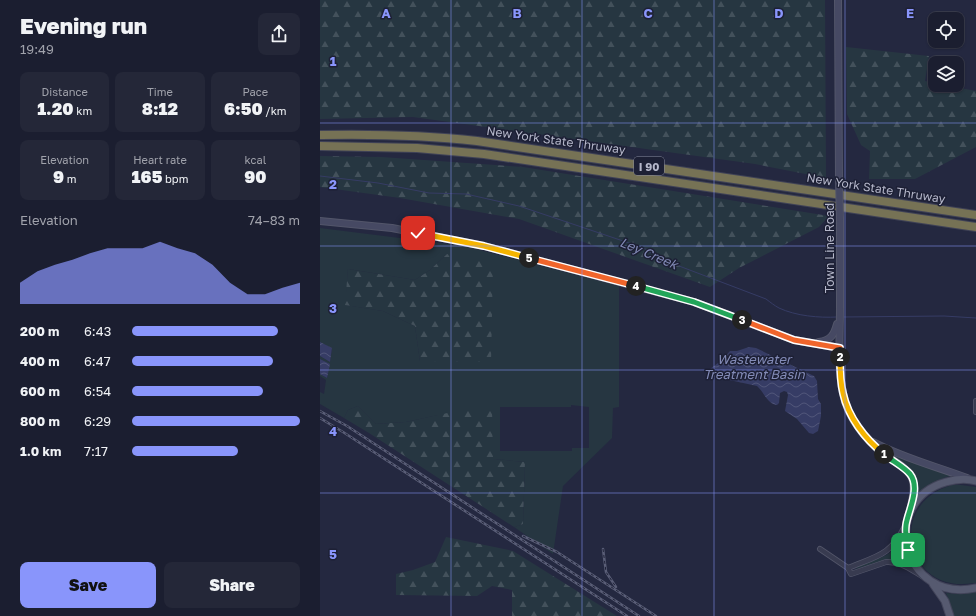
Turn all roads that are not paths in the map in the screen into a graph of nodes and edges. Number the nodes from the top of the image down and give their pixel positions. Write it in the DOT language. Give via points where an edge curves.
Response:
graph roads {
  1 [pos="838,0"];
  2 [pos="320,135"];
  3 [pos="320,146"];
  4 [pos="976,216"];
  5 [pos="320,221"];
  6 [pos="976,227"];
  7 [pos="838,326"];
  8 [pos="813,344"];
  9 [pos="840,348"];
  10 [pos="976,401"];
  11 [pos="976,412"];
  12 [pos="869,440"];
  13 [pos="973,480"];
  14 [pos="910,511"];
  15 [pos="907,523"];
  16 [pos="820,549"];
  17 [pos="848,568"];
  18 [pos="923,576"];
  19 [pos="933,583"];
  20 [pos="976,588"];
  21 [pos="950,616"];
  1 -- 7 [label="street, Town Line Road, bridge"];
  2 -- 4 [label="highway, New York State Thruway / I 90" via="388,134 477,141"];
  3 -- 6 [label="highway, New York State Thruway / I 90" via="388,146 484,154"];
  5 -- 8 [label="street" via="392,228 484,246 694,302 780,335"];
  7 -- 8 [label="street" via="827,341"];
  7 -- 9 [label="street"];
  8 -- 9 [label="street"];
  9 -- 12 [label="street" via="843,394 853,419"];
  10 -- 11 [label="street"];
  12 -- 13 [label="street" via="904,457"];
  12 -- 14 [label="street" via="912,476 914,494"];
  13 -- 14 [label="main road" via="956,480 940,484 926,492"];
  14 -- 15 [label="main road"];
  15 -- 17 [label="street" via="888,551"];
  15 -- 18 [label="main road" via="908,550"];
  16 -- 17 [label="street"];
  17 -- 18 [label="street" via="851,574 891,562 906,566"];
  18 -- 19 [label="main road"];
  19 -- 20 [label="main road" via="957,590"];
  19 -- 21 [label="main road" via="945,601"];
}
